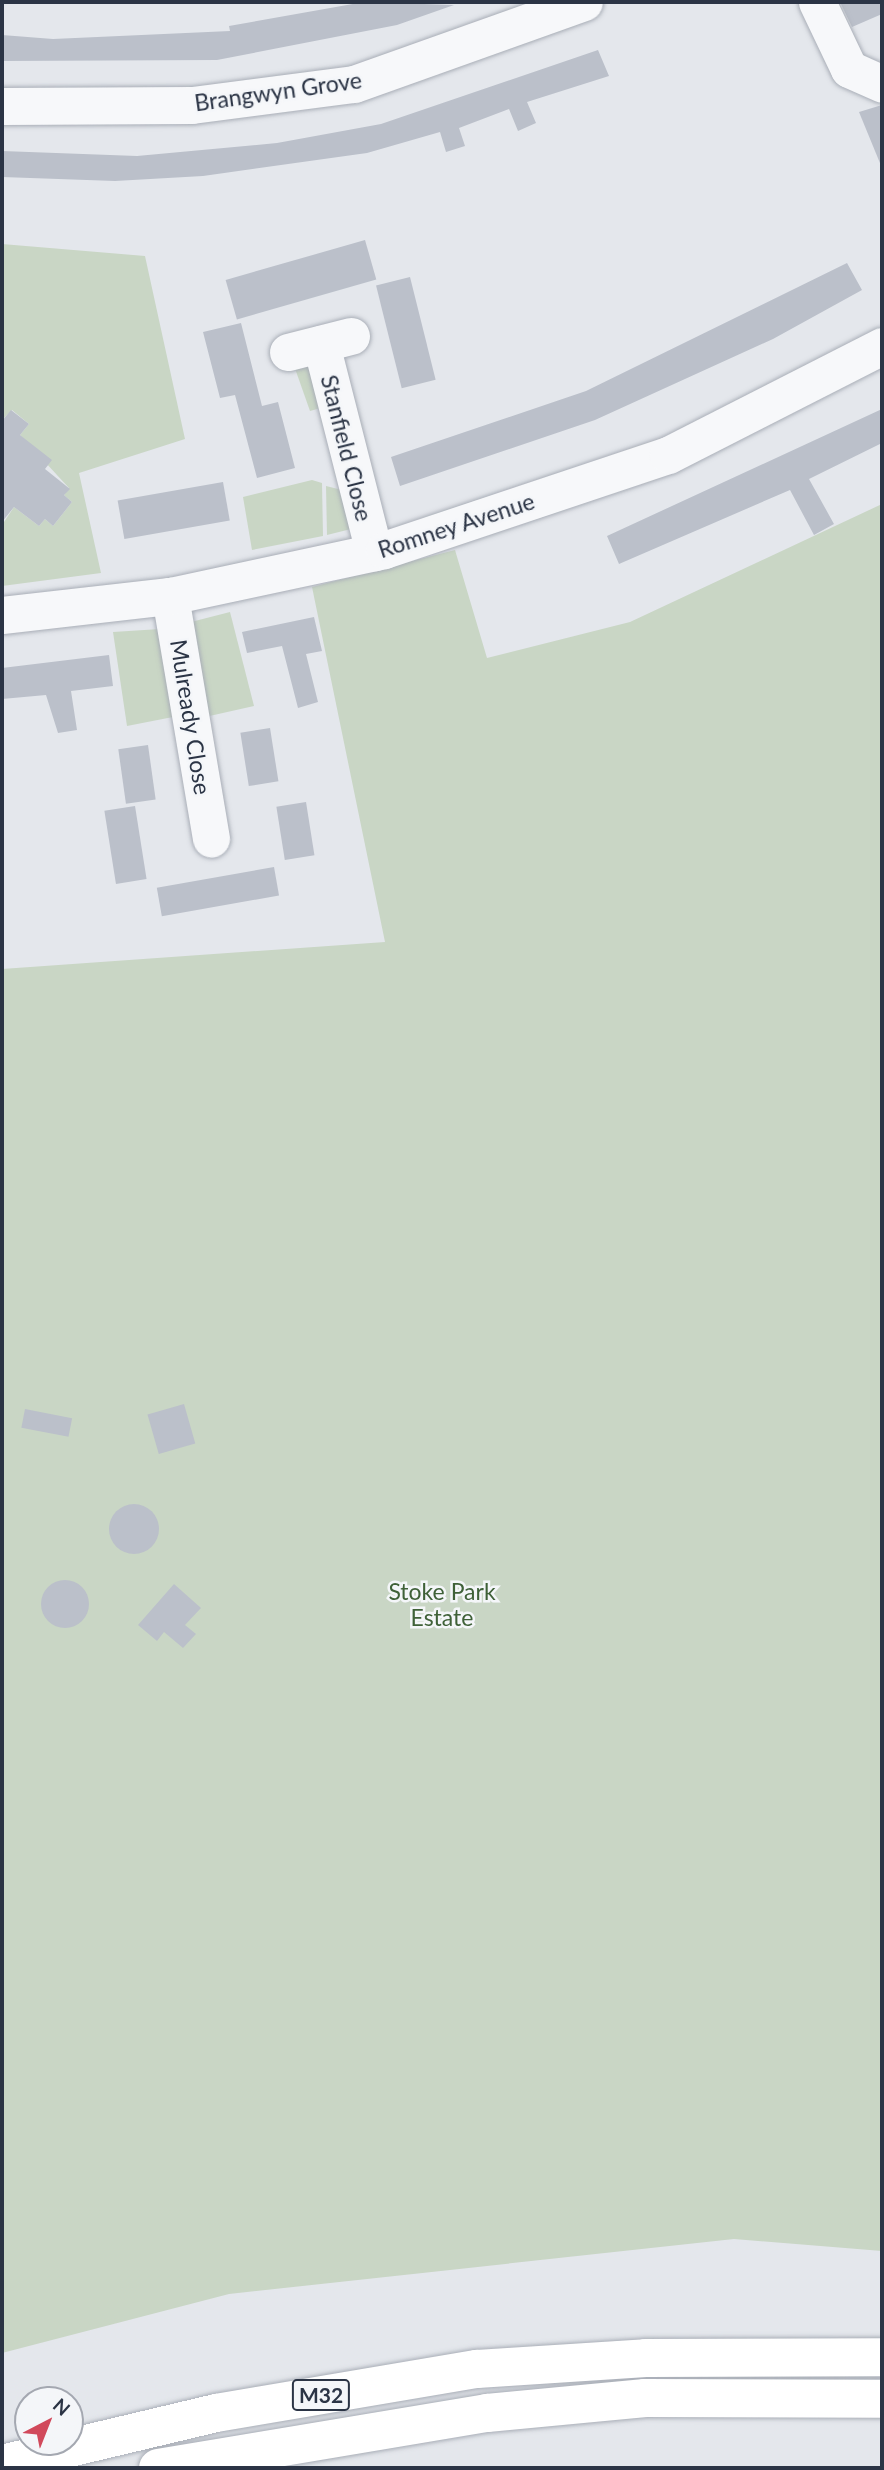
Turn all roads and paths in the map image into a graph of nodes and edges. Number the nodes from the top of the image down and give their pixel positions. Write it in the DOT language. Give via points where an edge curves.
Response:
graph roads {
  1 [pos="584,2"];
  2 [pos="817,2"];
  3 [pos="882,84"];
  4 [pos="2,106"];
  5 [pos="320,344"];
  6 [pos="882,346"];
  7 [pos="374,552"];
  8 [pos="170,596"];
  9 [pos="2,615"];
  10 [pos="212,839"];
  11 [pos="882,2357"];
  12 [pos="882,2399"];
  13 [pos="2,2463"];
  14 [pos="158,2468"];
  1 -- 4 [label="street, Brangwyn Grove" via="354,84 192,105"];
  2 -- 3 [label="street" via="849,69"];
  5 -- 7 [label="street, Stanfield Close"];
  6 -- 7 [label="street, Romney Avenue" via="667,455"];
  7 -- 8 [label="street, Romney Avenue"];
  8 -- 9 [label="street, Romney Avenue"];
  8 -- 10 [label="street, Mulready Close"];
  11 -- 13 [label="highway, M32" via="646,2358 477,2369 216,2413"];
  12 -- 14 [label="highway, M32" via="632,2399 487,2413"];
}
